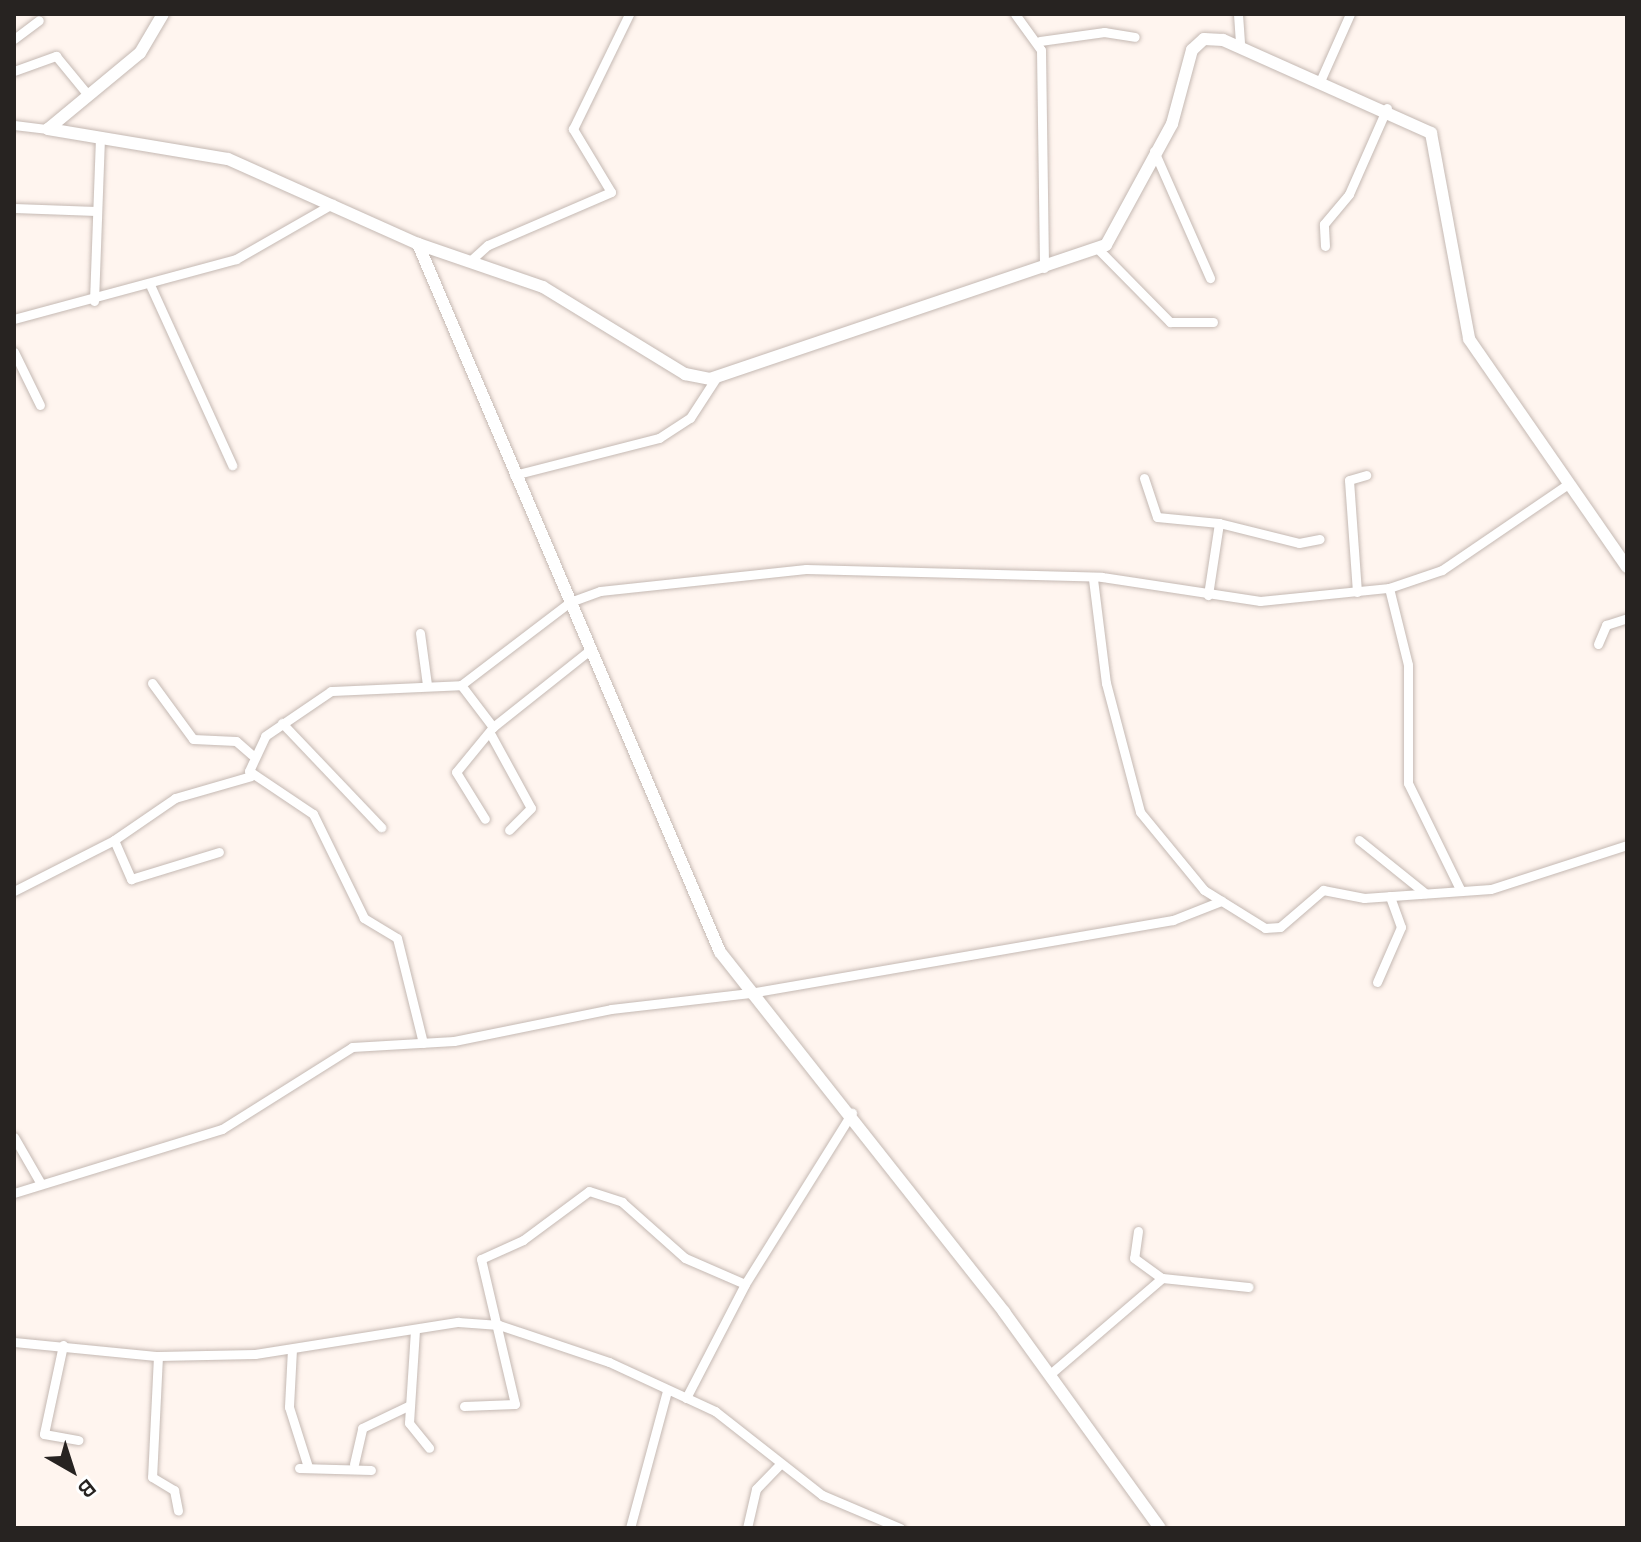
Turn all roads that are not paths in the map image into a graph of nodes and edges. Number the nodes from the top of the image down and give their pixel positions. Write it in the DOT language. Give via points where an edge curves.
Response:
graph roads {
  1 [pos="163,14"];
  2 [pos="629,14"];
  3 [pos="1015,14"];
  4 [pos="1238,14"];
  5 [pos="1349,14"];
  6 [pos="39,20"];
  7 [pos="1135,37"];
  8 [pos="14,39"];
  9 [pos="1040,41"];
  10 [pos="1240,46"];
  11 [pos="14,71"];
  12 [pos="1321,79"];
  13 [pos="88,95"];
  14 [pos="1387,108"];
  15 [pos="14,125"];
  16 [pos="48,129"];
  17 [pos="100,139"];
  18 [pos="1154,151"];
  19 [pos="334,202"];
  20 [pos="14,208"];
  21 [pos="96,211"];
  22 [pos="418,244"];
  23 [pos="1325,246"];
  24 [pos="1098,249"];
  25 [pos="470,261"];
  26 [pos="1044,269"];
  27 [pos="1210,278"];
  28 [pos="151,287"];
  29 [pos="94,301"];
  30 [pos="14,319"];
  31 [pos="1213,322"];
  32 [pos="14,352"];
  33 [pos="716,378"];
  34 [pos="40,405"];
  35 [pos="232,465"];
  36 [pos="514,475"];
  37 [pos="1366,475"];
  38 [pos="1144,478"];
  39 [pos="1568,484"];
  40 [pos="1219,523"];
  41 [pos="1320,539"];
  42 [pos="1627,567"];
  43 [pos="1093,579"];
  44 [pos="1389,588"];
  45 [pos="1357,592"];
  46 [pos="1208,595"];
  47 [pos="570,602"];
  48 [pos="1627,618"];
  49 [pos="420,633"];
  50 [pos="1598,644"];
  51 [pos="591,649"];
  52 [pos="152,683"];
  53 [pos="427,685"];
  54 [pos="461,685"];
  55 [pos="282,723"];
  56 [pos="492,731"];
  57 [pos="252,755"];
  58 [pos="251,776"];
  59 [pos="485,819"];
  60 [pos="381,827"];
  61 [pos="509,830"];
  62 [pos="114,840"];
  63 [pos="1359,840"];
  64 [pos="1627,845"];
  65 [pos="219,852"];
  66 [pos="14,891"];
  67 [pos="1461,891"];
  68 [pos="1428,894"];
  69 [pos="1390,896"];
  70 [pos="1221,901"];
  71 [pos="1377,982"];
  72 [pos="750,993"];
  73 [pos="423,1043"];
  74 [pos="852,1113"];
  75 [pos="14,1137"];
  76 [pos="41,1184"];
  77 [pos="14,1193"];
  78 [pos="1138,1231"];
  79 [pos="1162,1278"];
  80 [pos="745,1284"];
  81 [pos="1249,1287"];
  82 [pos="499,1325"];
  83 [pos="415,1330"];
  84 [pos="14,1342"];
  85 [pos="63,1345"];
  86 [pos="292,1349"];
  87 [pos="158,1356"];
  88 [pos="1049,1375"];
  89 [pos="667,1391"];
  90 [pos="686,1398"];
  91 [pos="408,1406"];
  92 [pos="464,1406"];
  93 [pos="78,1440"];
  94 [pos="429,1448"];
  95 [pos="354,1464"];
  96 [pos="780,1464"];
  97 [pos="371,1470"];
  98 [pos="178,1511"];
  99 [pos="630,1528"];
  100 [pos="747,1528"];
  101 [pos="900,1528"];
  102 [pos="1160,1528"];
  1 -- 13 [label="street" via="140,53"];
  2 -- 25 [label="street" via="573,129 611,192 488,245"];
  3 -- 9 [label="street"];
  4 -- 10 [label="street"];
  5 -- 12 [label="street"];
  6 -- 8 [label="street"];
  7 -- 9 [label="street" via="1104,32"];
  9 -- 26 [label="street"];
  10 -- 12 [label="street"];
  10 -- 18 [label="street" via="1213,38 1198,43 1172,124"];
  11 -- 13 [label="street" via="56,56"];
  12 -- 14 [label="street"];
  13 -- 16 [label="street"];
  14 -- 23 [label="street" via="1349,194 1324,224"];
  14 -- 39 [label="street" via="1431,133 1469,339"];
  15 -- 16 [label="street"];
  16 -- 17 [label="street"];
  17 -- 19 [label="street" via="228,159"];
  17 -- 21 [label="street"];
  18 -- 24 [label="street" via="1113,237"];
  18 -- 27 [label="street"];
  19 -- 22 [label="street"];
  19 -- 28 [label="street" via="236,259"];
  20 -- 21 [label="street"];
  21 -- 29 [label="street"];
  22 -- 25 [label="street"];
  22 -- 36 [label="street"];
  24 -- 26 [label="street"];
  24 -- 31 [label="street" via="1170,322"];
  25 -- 33 [label="street" via="543,287 685,374"];
  26 -- 33 [label="street"];
  28 -- 29 [label="street"];
  28 -- 35 [label="street"];
  29 -- 30 [label="street"];
  32 -- 34 [label="street"];
  33 -- 36 [label="street" via="690,418 659,438"];
  36 -- 47 [label="street"];
  37 -- 45 [label="street" via="1353,475 1348,487"];
  38 -- 40 [label="street" via="1157,517"];
  39 -- 42 [label="street"];
  39 -- 44 [label="street" via="1442,570"];
  40 -- 41 [label="street" via="1299,543"];
  40 -- 46 [label="street"];
  43 -- 46 [label="street"];
  43 -- 47 [label="street" via="806,569 600,591"];
  43 -- 70 [label="street" via="1106,683 1140,812 1177,864"];
  44 -- 45 [label="street"];
  44 -- 67 [label="street" via="1408,665 1408,783"];
  45 -- 46 [label="street" via="1260,601"];
  47 -- 51 [label="street"];
  47 -- 54 [label="street"];
  48 -- 50 [label="street" via="1606,625"];
  49 -- 53 [label="street"];
  51 -- 56 [label="street"];
  51 -- 72 [label="street" via="720,952"];
  52 -- 57 [label="street" via="193,739 236,741"];
  53 -- 54 [label="street"];
  53 -- 55 [label="street" via="345,687"];
  54 -- 56 [label="street"];
  55 -- 57 [label="street"];
  55 -- 60 [label="street"];
  56 -- 59 [label="street" via="456,772"];
  56 -- 61 [label="street" via="531,808"];
  57 -- 58 [label="street"];
  58 -- 62 [label="street" via="175,798"];
  58 -- 73 [label="street" via="313,814 364,918 397,938"];
  62 -- 65 [label="street" via="131,879"];
  62 -- 66 [label="street"];
  63 -- 68 [label="street"];
  64 -- 67 [label="street" via="1499,887"];
  67 -- 68 [label="street"];
  68 -- 69 [label="street"];
  69 -- 70 [label="street" via="1323,890 1271,929"];
  69 -- 71 [label="street" via="1401,927"];
  70 -- 72 [label="street" via="1173,920"];
  72 -- 73 [label="street" via="611,1009"];
  72 -- 74 [label="street"];
  73 -- 76 [label="street" via="347,1049 222,1129"];
  74 -- 80 [label="street"];
  74 -- 88 [label="street"];
  75 -- 76 [label="street"];
  76 -- 77 [label="street"];
  78 -- 79 [label="street" via="1134,1258"];
  79 -- 81 [label="street"];
  79 -- 88 [label="street"];
  80 -- 82 [label="street" via="685,1258 622,1202 589,1191 523,1240 481,1259"];
  80 -- 90 [label="street"];
  82 -- 83 [label="street" via="469,1321"];
  82 -- 89 [label="street" via="596,1357"];
  82 -- 92 [label="street" via="515,1404"];
  83 -- 86 [label="street"];
  83 -- 91 [label="street"];
  84 -- 85 [label="street"];
  85 -- 87 [label="street"];
  85 -- 93 [label="street" via="44,1434"];
  86 -- 87 [label="street"];
  86 -- 95 [label="street" via="290,1414 303,1467"];
  87 -- 98 [label="street" via="152,1477 174,1490"];
  88 -- 102 [label="street"];
  89 -- 90 [label="street"];
  89 -- 99 [label="street"];
  90 -- 96 [label="street" via="715,1411"];
  91 -- 94 [label="street" via="409,1423"];
  91 -- 95 [label="street" via="362,1428"];
  95 -- 97 [label="street"];
  96 -- 100 [label="street" via="756,1489"];
  96 -- 101 [label="street" via="822,1495"];
}
